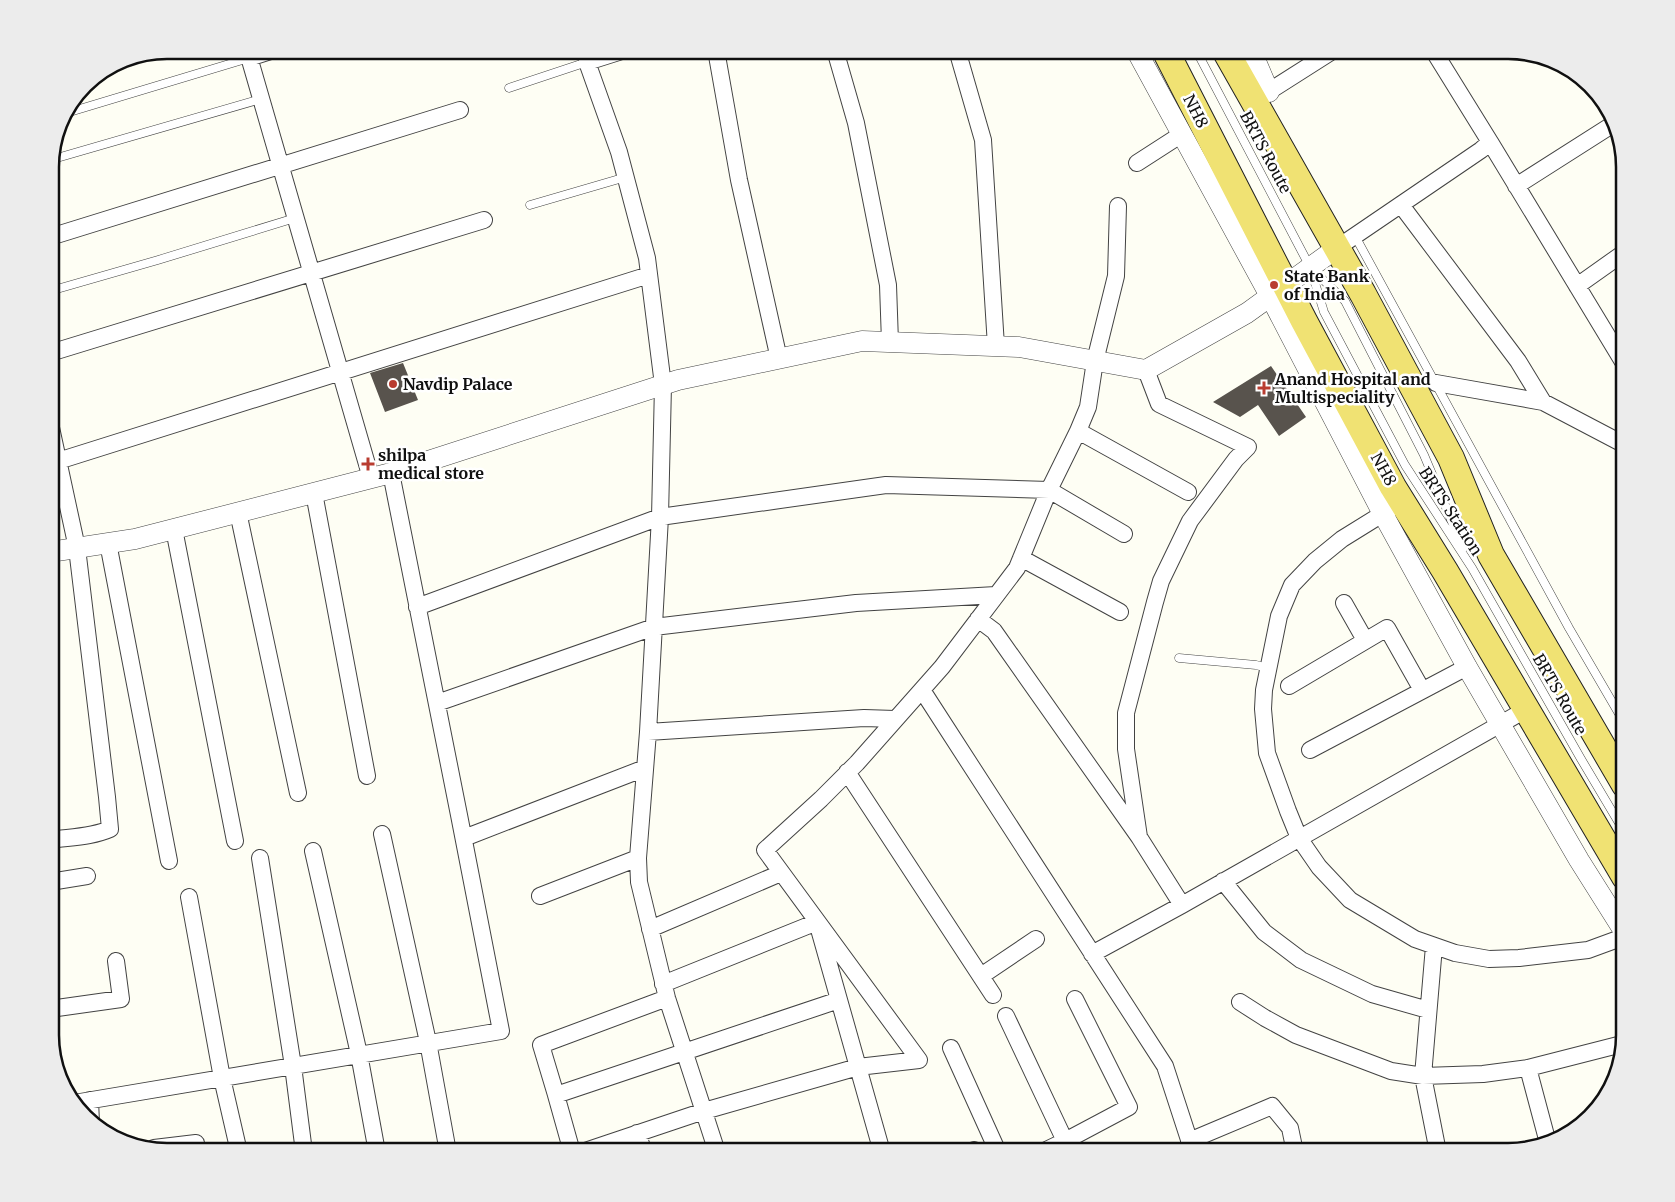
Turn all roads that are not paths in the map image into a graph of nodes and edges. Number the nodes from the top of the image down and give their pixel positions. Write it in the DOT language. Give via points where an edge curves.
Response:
graph roads {
  1 [pos="233,59"];
  2 [pos="249,59"];
  3 [pos="577,59"];
  4 [pos="585,59"];
  5 [pos="718,59"];
  6 [pos="838,59"];
  7 [pos="960,59"];
  8 [pos="1141,59"];
  9 [pos="1169,59"];
  10 [pos="1201,59"];
  11 [pos="1231,59"];
  12 [pos="1253,59"];
  13 [pos="1320,59"];
  14 [pos="1438,59"];
  15 [pos="509,88"];
  16 [pos="1261,96"];
  17 [pos="261,100"];
  18 [pos="75,110"];
  19 [pos="460,110"];
  20 [pos="1608,127"];
  21 [pos="1182,134"];
  22 [pos="1490,142"];
  23 [pos="59,157"];
  24 [pos="1137,164"];
  25 [pos="280,166"];
  26 [pos="626,177"];
  27 [pos="1516,186"];
  28 [pos="1401,204"];
  29 [pos="530,205"];
  30 [pos="1118,206"];
  31 [pos="295,218"];
  32 [pos="484,220"];
  33 [pos="59,234"];
  34 [pos="1346,242"];
  35 [pos="1616,258"];
  36 [pos="1310,267"];
  37 [pos="311,273"];
  38 [pos="648,275"];
  39 [pos="1577,286"];
  40 [pos="59,289"];
  41 [pos="1278,290"];
  42 [pos="890,342"];
  43 [pos="996,346"];
  44 [pos="59,350"];
  45 [pos="1616,350"];
  46 [pos="779,359"];
  47 [pos="1095,361"];
  48 [pos="1146,370"];
  49 [pos="340,372"];
  50 [pos="1436,383"];
  51 [pos="663,385"];
  52 [pos="1543,402"];
  53 [pos="1078,431"];
  54 [pos="1616,440"];
  55 [pos="59,461"];
  56 [pos="59,466"];
  57 [pos="390,473"];
  58 [pos="371,478"];
  59 [pos="1049,490"];
  60 [pos="1188,492"];
  61 [pos="314,493"];
  62 [pos="1393,507"];
  63 [pos="238,512"];
  64 [pos="660,517"];
  65 [pos="174,529"];
  66 [pos="1124,534"];
  67 [pos="108,543"];
  68 [pos="77,548"];
  69 [pos="59,551"];
  70 [pos="1020,558"];
  71 [pos="1472,568"];
  72 [pos="996,595"];
  73 [pos="1344,603"];
  74 [pos="417,607"];
  75 [pos="1120,612"];
  76 [pos="978,619"];
  77 [pos="654,627"];
  78 [pos="1366,640"];
  79 [pos="1179,658"];
  80 [pos="1467,666"];
  81 [pos="1268,668"];
  82 [pos="1290,686"];
  83 [pos="922,690"];
  84 [pos="1422,690"];
  85 [pos="437,703"];
  86 [pos="1527,709"];
  87 [pos="1616,709"];
  88 [pos="895,719"];
  89 [pos="1499,725"];
  90 [pos="648,732"];
  91 [pos="1310,750"];
  92 [pos="645,768"];
  93 [pos="1616,769"];
  94 [pos="847,772"];
  95 [pos="367,776"];
  96 [pos="298,793"];
  97 [pos="1616,818"];
  98 [pos="382,834"];
  99 [pos="1139,837"];
  100 [pos="59,838"];
  101 [pos="464,838"];
  102 [pos="1299,838"];
  103 [pos="235,841"];
  104 [pos="313,852"];
  105 [pos="260,858"];
  106 [pos="638,858"];
  107 [pos="169,861"];
  108 [pos="1616,862"];
  109 [pos="782,873"];
  110 [pos="87,876"];
  111 [pos="59,881"];
  112 [pos="1223,881"];
  113 [pos="189,896"];
  114 [pos="540,896"];
  115 [pos="1182,905"];
  116 [pos="1616,920"];
  117 [pos="816,922"];
  118 [pos="650,929"];
  119 [pos="1036,939"];
  120 [pos="1616,940"];
  121 [pos="1434,946"];
  122 [pos="1092,954"];
  123 [pos="116,961"];
  124 [pos="981,976"];
  125 [pos="665,991"];
  126 [pos="993,995"];
  127 [pos="1075,998"];
  128 [pos="839,1000"];
  129 [pos="1240,1002"];
  130 [pos="59,1008"];
  131 [pos="1428,1010"];
  132 [pos="1006,1016"];
  133 [pos="428,1042"];
  134 [pos="1615,1046"];
  135 [pos="951,1048"];
  136 [pos="684,1052"];
  137 [pos="359,1054"];
  138 [pos="293,1066"];
  139 [pos="858,1067"];
  140 [pos="1528,1068"];
  141 [pos="1423,1076"];
  142 [pos="222,1078"];
  143 [pos="556,1095"];
  144 [pos="82,1102"];
  145 [pos="704,1111"];
  146 [pos="637,1134"];
  147 [pos="1546,1136"];
  148 [pos="1065,1141"];
  149 [pos="237,1143"];
  150 [pos="303,1143"];
  151 [pos="375,1143"];
  152 [pos="446,1143"];
  153 [pos="569,1143"];
  154 [pos="610,1143"];
  155 [pos="640,1143"];
  156 [pos="714,1143"];
  157 [pos="879,1143"];
  158 [pos="994,1143"];
  159 [pos="1061,1143"];
  160 [pos="1190,1143"];
  161 [pos="1197,1143"];
  162 [pos="1293,1143"];
  163 [pos="1436,1143"];
  1 -- 18 [label="lane"];
  2 -- 17 [label="street"];
  3 -- 15 [label="lane"];
  4 -- 26 [label="street"];
  5 -- 46 [label="street" via="739,180"];
  6 -- 42 [label="street" via="856,123 888,285"];
  7 -- 43 [label="street" via="983,140"];
  8 -- 21 [label="street"];
  9 -- 41 [label="main road, NH8"];
  10 -- 36 [label="lane, BRTS Route"];
  11 -- 16 [label="main road"];
  12 -- 16 [label="street"];
  13 -- 16 [label="street"];
  14 -- 22 [label="street"];
  16 -- 34 [label="main road"];
  17 -- 23 [label="lane"];
  17 -- 25 [label="street"];
  19 -- 25 [label="street"];
  20 -- 27 [label="street"];
  21 -- 24 [label="street"];
  21 -- 41 [label="street"];
  22 -- 27 [label="street"];
  22 -- 28 [label="street"];
  25 -- 31 [label="street"];
  25 -- 33 [label="street"];
  26 -- 29 [label="lane"];
  26 -- 38 [label="street" via="647,258"];
  27 -- 39 [label="street"];
  28 -- 34 [label="street"];
  28 -- 52 [label="street" via="1518,361"];
  30 -- 47 [label="street" via="1116,276"];
  31 -- 37 [label="street"];
  31 -- 40 [label="lane"];
  32 -- 37 [label="street"];
  34 -- 36 [label="street"];
  34 -- 50 [label="lane"];
  34 -- 93 [label="main road" via="1451,458 1491,554"];
  35 -- 39 [label="street"];
  36 -- 41 [label="street"];
  36 -- 71 [label="lane, BRTS Station" via="1324,312 1405,465"];
  36 -- 71 [label="lane, BRTS Station" via="1345,301 1424,455"];
  37 -- 44 [label="street"];
  37 -- 49 [label="street"];
  38 -- 49 [label="street"];
  38 -- 51 [label="street"];
  39 -- 45 [label="street"];
  41 -- 48 [label="street" via="1247,313"];
  41 -- 62 [label="main road, NH8"];
  42 -- 43 [label="street"];
  42 -- 46 [label="street" via="862,342"];
  43 -- 47 [label="street"];
  46 -- 51 [label="street"];
  47 -- 48 [label="street"];
  47 -- 53 [label="street" via="1088,407"];
  48 -- 99 [label="street" via="1159,404 1248,447 1190,521 1161,581 1155,602 1126,713 1126,749"];
  49 -- 55 [label="street"];
  49 -- 58 [label="street"];
  50 -- 52 [label="street"];
  50 -- 87 [label="lane"];
  51 -- 57 [label="street"];
  51 -- 64 [label="street"];
  52 -- 54 [label="street"];
  53 -- 59 [label="street"];
  53 -- 60 [label="street"];
  56 -- 68 [label="street"];
  57 -- 58 [label="street"];
  57 -- 74 [label="street"];
  58 -- 61 [label="street"];
  59 -- 64 [label="street" via="886,485"];
  59 -- 66 [label="street"];
  59 -- 70 [label="street"];
  61 -- 63 [label="street"];
  61 -- 95 [label="street"];
  62 -- 80 [label="street"];
  62 -- 81 [label="street" via="1342,539 1292,585 1278,616"];
  62 -- 86 [label="main road, NH8" via="1445,571"];
  63 -- 65 [label="street"];
  63 -- 96 [label="street"];
  64 -- 74 [label="street"];
  64 -- 77 [label="street"];
  65 -- 67 [label="street"];
  65 -- 103 [label="street"];
  67 -- 68 [label="street"];
  67 -- 107 [label="street"];
  68 -- 69 [label="street"];
  68 -- 100 [label="street" via="110,829 97,834"];
  70 -- 72 [label="street"];
  70 -- 75 [label="street"];
  71 -- 97 [label="lane, BRTS Route"];
  72 -- 76 [label="street"];
  72 -- 77 [label="street" via="856,603"];
  73 -- 78 [label="street"];
  74 -- 85 [label="street"];
  76 -- 83 [label="street"];
  76 -- 99 [label="street" via="994,631"];
  77 -- 85 [label="street"];
  77 -- 90 [label="street"];
  78 -- 82 [label="street"];
  78 -- 84 [label="street" via="1388,628"];
  79 -- 81 [label="lane"];
  80 -- 84 [label="street"];
  80 -- 89 [label="street"];
  81 -- 102 [label="street" via="1263,709 1267,753"];
  83 -- 88 [label="street"];
  83 -- 122 [label="street"];
  84 -- 91 [label="street"];
  85 -- 101 [label="street"];
  86 -- 89 [label="street"];
  86 -- 108 [label="main road, NH8"];
  88 -- 90 [label="street" via="864,718"];
  88 -- 94 [label="street"];
  89 -- 102 [label="street"];
  89 -- 116 [label="street"];
  90 -- 92 [label="street"];
  92 -- 101 [label="street"];
  92 -- 106 [label="street"];
  94 -- 109 [label="street" via="765,850"];
  94 -- 124 [label="street"];
  98 -- 133 [label="street"];
  99 -- 115 [label="street"];
  101 -- 133 [label="street" via="501,1031"];
  102 -- 112 [label="street"];
  102 -- 121 [label="street" via="1318,867 1350,900 1414,939"];
  104 -- 137 [label="street"];
  105 -- 138 [label="street"];
  106 -- 114 [label="street"];
  106 -- 118 [label="street" via="639,882"];
  109 -- 117 [label="street"];
  109 -- 118 [label="street"];
  110 -- 111 [label="street"];
  112 -- 115 [label="street"];
  112 -- 131 [label="street" via="1264,932 1301,960 1372,994"];
  113 -- 142 [label="street"];
  115 -- 122 [label="street"];
  117 -- 125 [label="street"];
  117 -- 128 [label="street"];
  117 -- 139 [label="street" via="919,1060"];
  118 -- 125 [label="street"];
  119 -- 124 [label="street"];
  120 -- 121 [label="street" via="1588,950 1519,958 1489,958"];
  121 -- 131 [label="street"];
  122 -- 160 [label="street" via="1165,1066"];
  123 -- 130 [label="street" via="121,999"];
  124 -- 126 [label="street"];
  125 -- 136 [label="street"];
  125 -- 143 [label="street" via="541,1045"];
  127 -- 148 [label="street" via="1129,1107"];
  128 -- 136 [label="street"];
  128 -- 139 [label="street"];
  129 -- 141 [label="street" via="1296,1035 1391,1071"];
  131 -- 141 [label="street"];
  132 -- 148 [label="street"];
  133 -- 137 [label="street"];
  133 -- 152 [label="street"];
  134 -- 140 [label="street"];
  135 -- 158 [label="street"];
  136 -- 143 [label="street"];
  136 -- 145 [label="street"];
  137 -- 138 [label="street"];
  137 -- 151 [label="street"];
  138 -- 142 [label="street"];
  138 -- 150 [label="street"];
  139 -- 145 [label="street"];
  139 -- 157 [label="street"];
  140 -- 141 [label="street" via="1483,1074"];
  140 -- 147 [label="street"];
  141 -- 163 [label="street"];
  142 -- 144 [label="street"];
  142 -- 149 [label="street"];
  143 -- 153 [label="street"];
  145 -- 146 [label="street"];
  145 -- 156 [label="street"];
  146 -- 154 [label="street"];
  146 -- 155 [label="street"];
  148 -- 159 [label="street"];
  161 -- 162 [label="street" via="1272,1106 1290,1128"];
}
